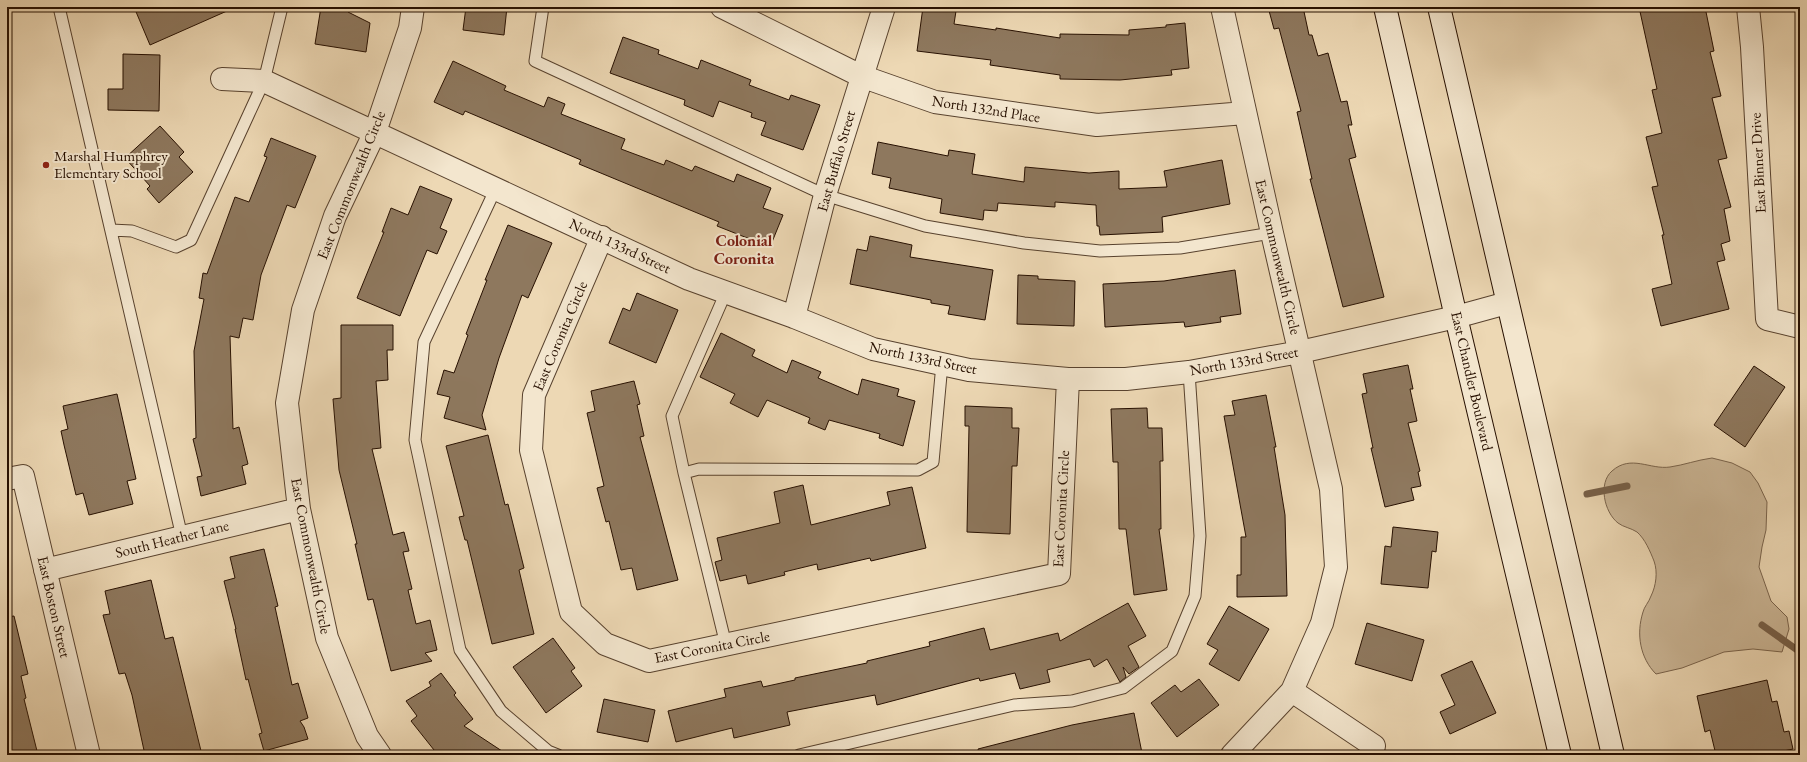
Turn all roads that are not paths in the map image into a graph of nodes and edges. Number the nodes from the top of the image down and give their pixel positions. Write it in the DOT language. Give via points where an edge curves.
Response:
graph roads {
  1 [pos="59,7"];
  2 [pos="282,7"];
  3 [pos="413,7"];
  4 [pos="543,7"];
  5 [pos="722,7"];
  6 [pos="884,7"];
  7 [pos="1222,7"];
  8 [pos="1385,7"];
  9 [pos="1439,7"];
  10 [pos="1748,7"];
  11 [pos="751,14"];
  12 [pos="861,76"];
  13 [pos="222,79"];
  14 [pos="264,81"];
  15 [pos="1245,113"];
  16 [pos="375,132"];
  17 [pos="496,188"];
  18 [pos="826,195"];
  19 [pos="111,230"];
  20 [pos="1272,233"];
  21 [pos="602,238"];
  22 [pos="726,292"];
  23 [pos="1507,303"];
  24 [pos="794,317"];
  25 [pos="1456,317"];
  26 [pos="1800,327"];
  27 [pos="1300,352"];
  28 [pos="942,364"];
  29 [pos="1189,372"];
  30 [pos="1068,379"];
  31 [pos="684,473"];
  32 [pos="7,479"];
  33 [pos="299,509"];
  34 [pos="182,537"];
  35 [pos="45,570"];
  36 [pos="726,645"];
  37 [pos="1292,691"];
  38 [pos="1374,746"];
  39 [pos="89,755"];
  40 [pos="380,755"];
  41 [pos="558,755"];
  42 [pos="799,755"];
  43 [pos="1232,755"];
  44 [pos="1560,755"];
  45 [pos="1613,755"];
  1 -- 19 [label="lane"];
  2 -- 14 [label="lane"];
  3 -- 16 [label="street, East Commonwealth Circle" via="410,28"];
  4 -- 18 [label="lane" via="535,61"];
  5 -- 11 [label="street, North 132nd Place"];
  6 -- 12 [label="street, East Buffalo Street"];
  7 -- 15 [label="street, East Commonwealth Circle"];
  8 -- 25 [label="street, East Chandler Boulevard"];
  9 -- 23 [label="street"];
  10 -- 26 [label="street, East Binner Drive" via="1767,320"];
  11 -- 12 [label="street, North 132nd Place"];
  12 -- 15 [label="street, North 132nd Place" via="935,102 1097,125"];
  12 -- 18 [label="street, East Buffalo Street"];
  13 -- 14 [label="street"];
  14 -- 16 [label="street, North 133rd Street"];
  14 -- 19 [label="lane" via="191,240 176,247 132,231"];
  15 -- 20 [label="street, East Commonwealth Circle"];
  16 -- 17 [label="street, North 133rd Street"];
  16 -- 33 [label="street, East Commonwealth Circle" via="335,216 302,310 287,403"];
  17 -- 21 [label="street, North 133rd Street"];
  17 -- 41 [label="lane" via="424,342 415,440 460,650 501,711 548,751"];
  18 -- 20 [label="lane" via="925,226 1024,243 1100,251 1180,248"];
  18 -- 24 [label="street, East Buffalo Street"];
  19 -- 34 [label="lane"];
  20 -- 27 [label="street, East Commonwealth Circle"];
  21 -- 22 [label="street, North 133rd Street" via="689,279"];
  21 -- 36 [label="street, East Coronita Circle" via="534,395 531,450 571,612 605,644 649,661"];
  22 -- 24 [label="street, North 133rd Street"];
  22 -- 31 [label="lane" via="672,416"];
  23 -- 25 [label="street, North 133rd Street"];
  23 -- 45 [label="street"];
  24 -- 28 [label="street, North 133rd Street" via="873,349"];
  25 -- 27 [label="street, North 133rd Street"];
  25 -- 44 [label="street, East Chandler Boulevard"];
  27 -- 29 [label="street, North 133rd Street"];
  27 -- 37 [label="street, East Commonwealth Circle" via="1331,489 1336,567 1322,623"];
  28 -- 30 [label="street, North 133rd Street" via="969,370"];
  28 -- 31 [label="lane" via="933,462 918,470 699,469"];
  29 -- 30 [label="street, North 133rd Street" via="1126,379"];
  29 -- 42 [label="lane" via="1200,536 1195,596 1172,651 1123,688 1072,701 1014,705"];
  30 -- 36 [label="street, East Coronita Circle" via="1060,574"];
  31 -- 36 [label="lane"];
  32 -- 35 [label="street, East Boston Street" via="23,476"];
  33 -- 34 [label="street, South Heather Lane"];
  33 -- 40 [label="street, East Commonwealth Circle" via="327,638 367,736"];
  34 -- 35 [label="street, South Heather Lane"];
  35 -- 39 [label="street, East Boston Street"];
  37 -- 38 [label="street"];
  37 -- 43 [label="street, East Commonwealth Circle"];
}
